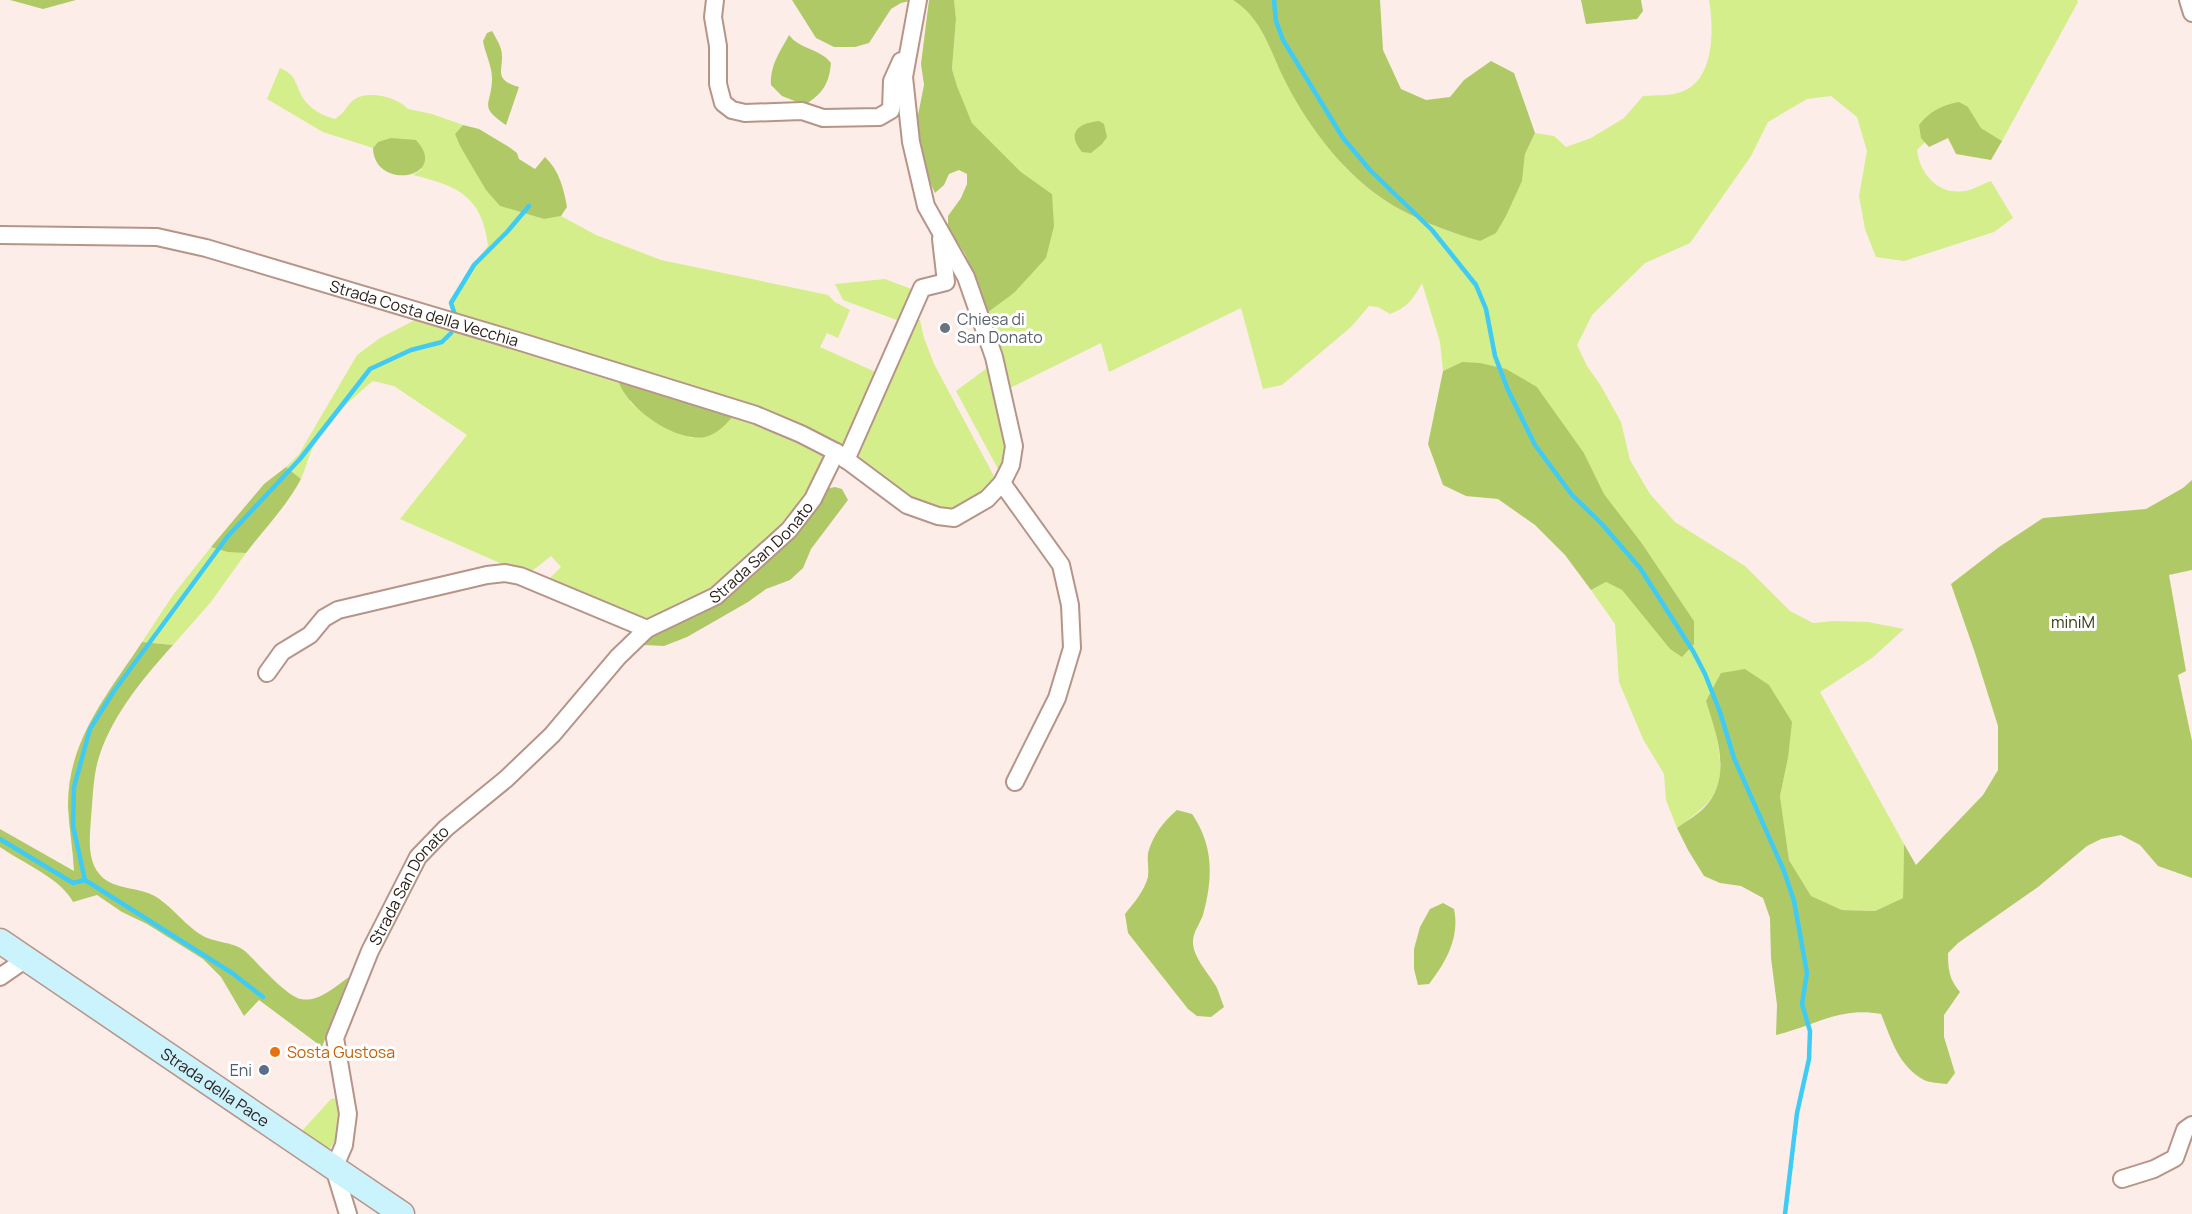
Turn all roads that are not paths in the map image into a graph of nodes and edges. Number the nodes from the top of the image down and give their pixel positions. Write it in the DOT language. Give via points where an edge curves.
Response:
graph roads {
  1 [pos="715,0"];
  2 [pos="918,0"];
  3 [pos="2188,0"];
  4 [pos="2192,13"];
  5 [pos="912,32"];
  6 [pos="940,231"];
  7 [pos="0,235"];
  8 [pos="841,456"];
  9 [pos="1002,483"];
  10 [pos="647,629"];
  11 [pos="267,673"];
  12 [pos="1015,782"];
  13 [pos="0,941"];
  14 [pos="26,959"];
  15 [pos="0,977"];
  16 [pos="2192,1125"];
  17 [pos="334,1168"];
  18 [pos="2122,1179"];
  19 [pos="348,1214"];
  20 [pos="402,1214"];
  1 -- 5 [label="street, Strada San Donato" via="718,84 723,103 732,110 802,111 823,118 879,117 891,110 892,81"];
  2 -- 5 [label="street, Strada San Donato"];
  3 -- 4 [label="street"];
  5 -- 6 [label="street, Strada San Donato" via="904,77 910,132 926,206"];
  6 -- 8 [label="street, Strada San Donato" via="946,282 922,288"];
  6 -- 9 [label="street, Strada San Donato" via="966,277 994,357 1014,447"];
  7 -- 8 [label="street, Strada Costa della Vecchia" via="157,237 206,248 756,415"];
  8 -- 9 [label="street, Strada San Donato" via="907,505 946,517 954,518 987,499"];
  8 -- 10 [label="street, Strada San Donato" via="789,530 716,596"];
  9 -- 12 [label="street" via="1061,565 1070,605 1072,648 1057,698"];
  10 -- 11 [label="street" via="505,573 338,610 324,618 310,635 282,652"];
  10 -- 17 [label="street, Strada San Donato" via="552,735 418,857 370,951 335,1038 348,1114 344,1145"];
  13 -- 14 [label="street, Strada della Pace"];
  14 -- 15 [label="street"];
  14 -- 17 [label="street, Strada della Pace"];
  16 -- 18 [label="street" via="2185,1130 2175,1158"];
  17 -- 19 [label="street"];
  17 -- 20 [label="street, Strada della Pace"];
}
